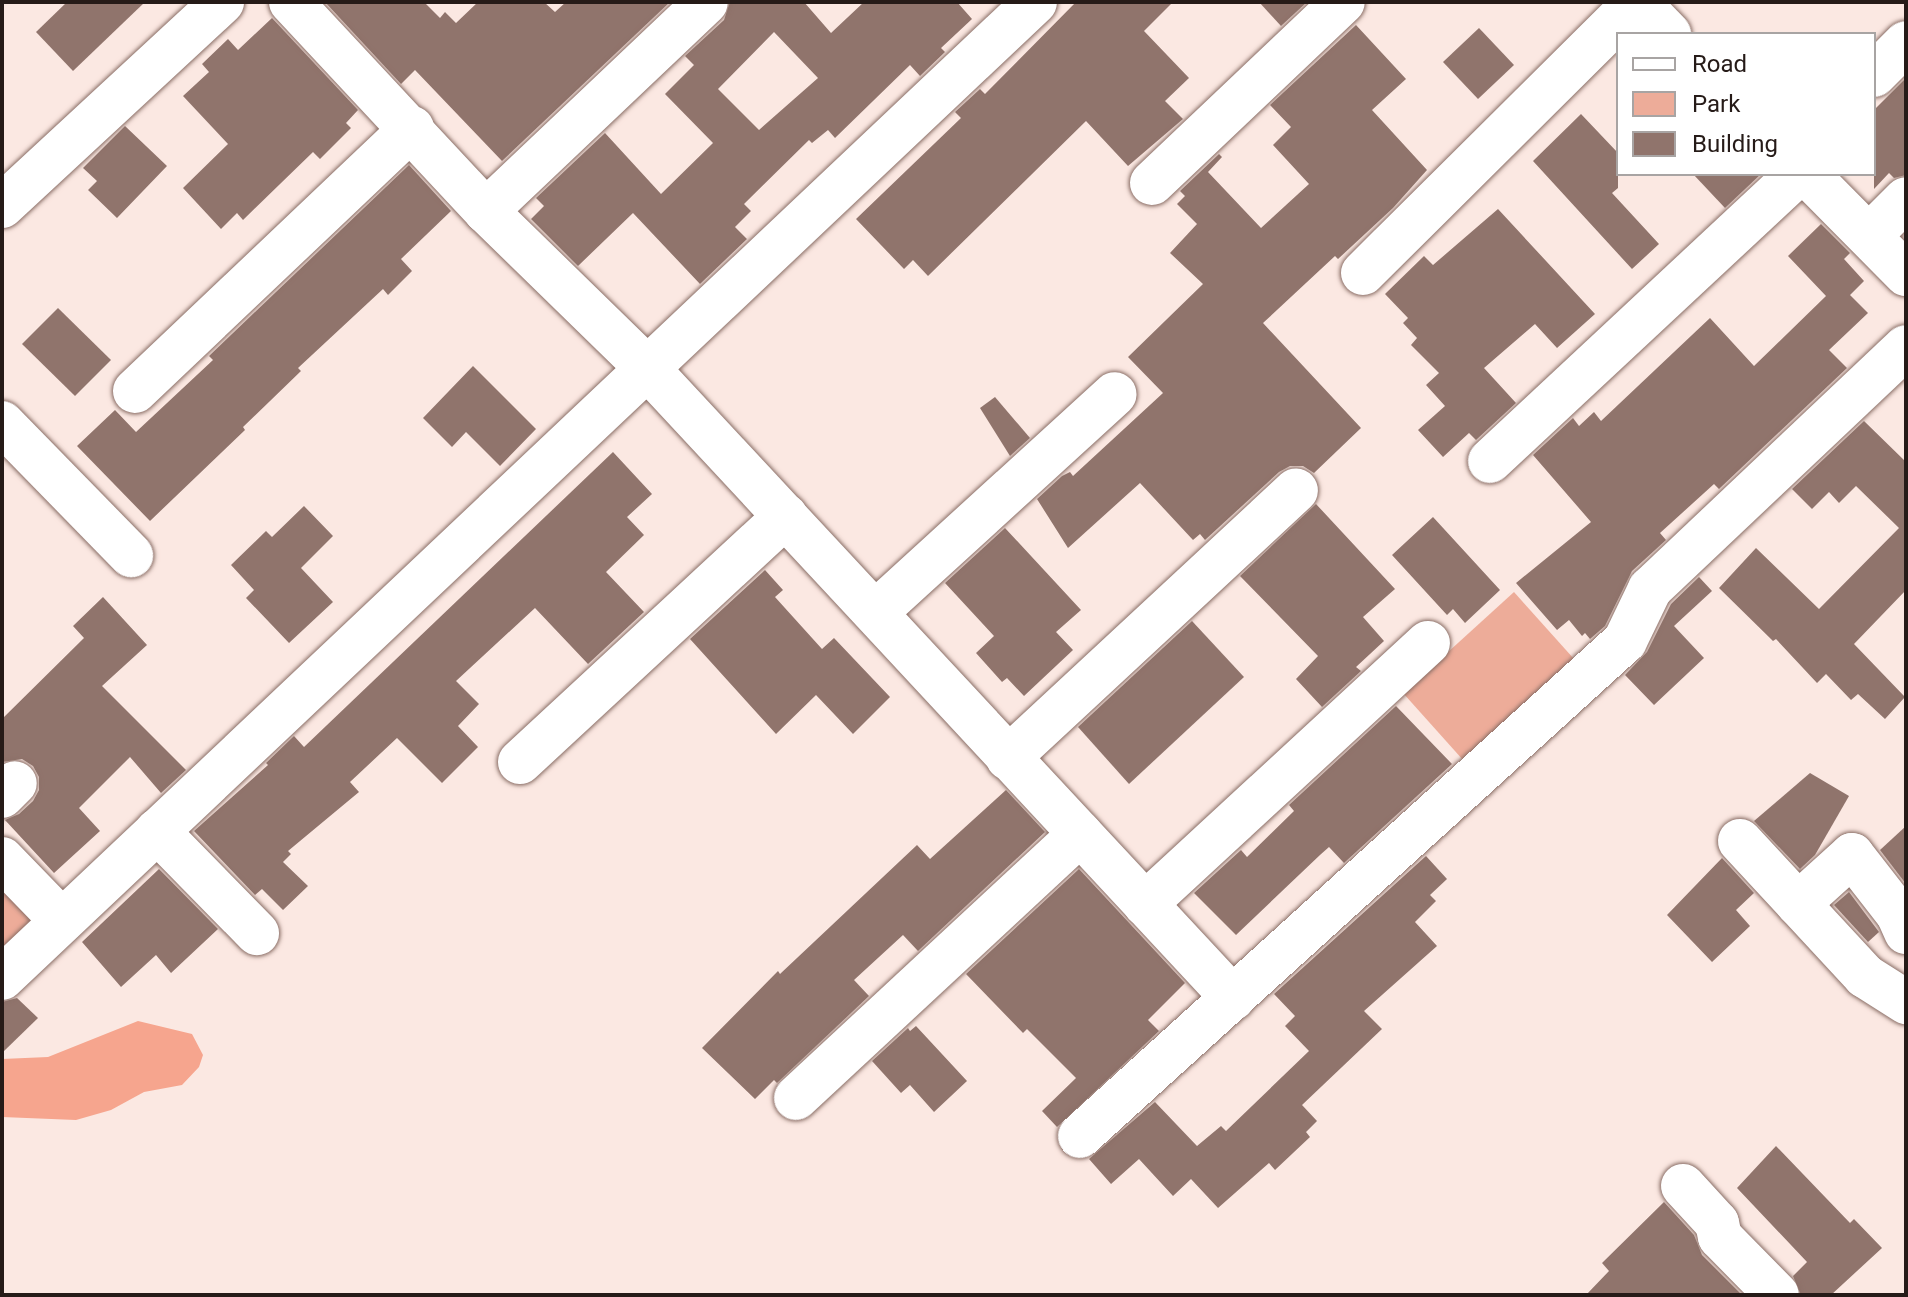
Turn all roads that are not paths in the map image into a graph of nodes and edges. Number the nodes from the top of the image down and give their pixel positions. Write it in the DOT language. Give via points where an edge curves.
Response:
graph roads {
  1 [pos="222,2"];
  2 [pos="291,2"];
  3 [pos="706,2"];
  4 [pos="1035,2"];
  5 [pos="1343,2"];
  6 [pos="1637,2"];
  7 [pos="1667,32"];
  8 [pos="1906,43"];
  9 [pos="1876,73"];
  10 [pos="412,128"];
  11 [pos="1796,176"];
  12 [pos="1809,176"];
  13 [pos="1152,183"];
  14 [pos="1906,199"];
  15 [pos="2,206"];
  16 [pos="486,211"];
  17 [pos="1869,236"];
  18 [pos="1363,273"];
  19 [pos="1906,274"];
  20 [pos="1906,347"];
  21 [pos="648,369"];
  22 [pos="135,391"];
  23 [pos="1115,394"];
  24 [pos="2,423"];
  25 [pos="1490,461"];
  26 [pos="1296,490"];
  27 [pos="786,516"];
  28 [pos="131,555"];
  29 [pos="876,612"];
  30 [pos="1428,643"];
  31 [pos="1008,758"];
  32 [pos="520,762"];
  33 [pos="157,831"];
  34 [pos="1080,834"];
  35 [pos="1740,841"];
  36 [pos="2,859"];
  37 [pos="1145,904"];
  38 [pos="1798,904"];
  39 [pos="62,921"];
  40 [pos="1906,932"];
  41 [pos="257,933"];
  42 [pos="2,978"];
  43 [pos="1233,998"];
  44 [pos="1906,1002"];
  45 [pos="796,1098"];
  46 [pos="1080,1136"];
  47 [pos="1683,1186"];
  48 [pos="1777,1295"];
  1 -- 15 [label="street"];
  2 -- 10 [label="street"];
  3 -- 16 [label="street"];
  4 -- 21 [label="street"];
  5 -- 13 [label="street"];
  6 -- 7 [label="street"];
  6 -- 18 [label="street"];
  8 -- 9 [label="street"];
  10 -- 16 [label="street"];
  10 -- 22 [label="street"];
  11 -- 25 [label="street"];
  12 -- 17 [label="street"];
  14 -- 17 [label="street"];
  16 -- 21 [label="street"];
  17 -- 19 [label="street"];
  20 -- 43 [label="street" via="1650,589 1625,641"];
  21 -- 27 [label="street"];
  21 -- 33 [label="street"];
  23 -- 29 [label="street"];
  24 -- 28 [label="street"];
  26 -- 31 [label="street"];
  27 -- 29 [label="street"];
  27 -- 32 [label="street"];
  29 -- 31 [label="street"];
  30 -- 37 [label="street"];
  31 -- 34 [label="street"];
  33 -- 39 [label="street"];
  33 -- 41 [label="street"];
  34 -- 37 [label="street"];
  34 -- 45 [label="street"];
  35 -- 38 [label="street"];
  36 -- 39 [label="street"];
  37 -- 43 [label="street"];
  38 -- 40 [label="street" via="1852,855"];
  38 -- 44 [label="street" via="1865,976"];
  39 -- 42 [label="street"];
  43 -- 46 [label="street"];
  47 -- 48 [label="street" via="1717,1223 1720,1237"];
}
